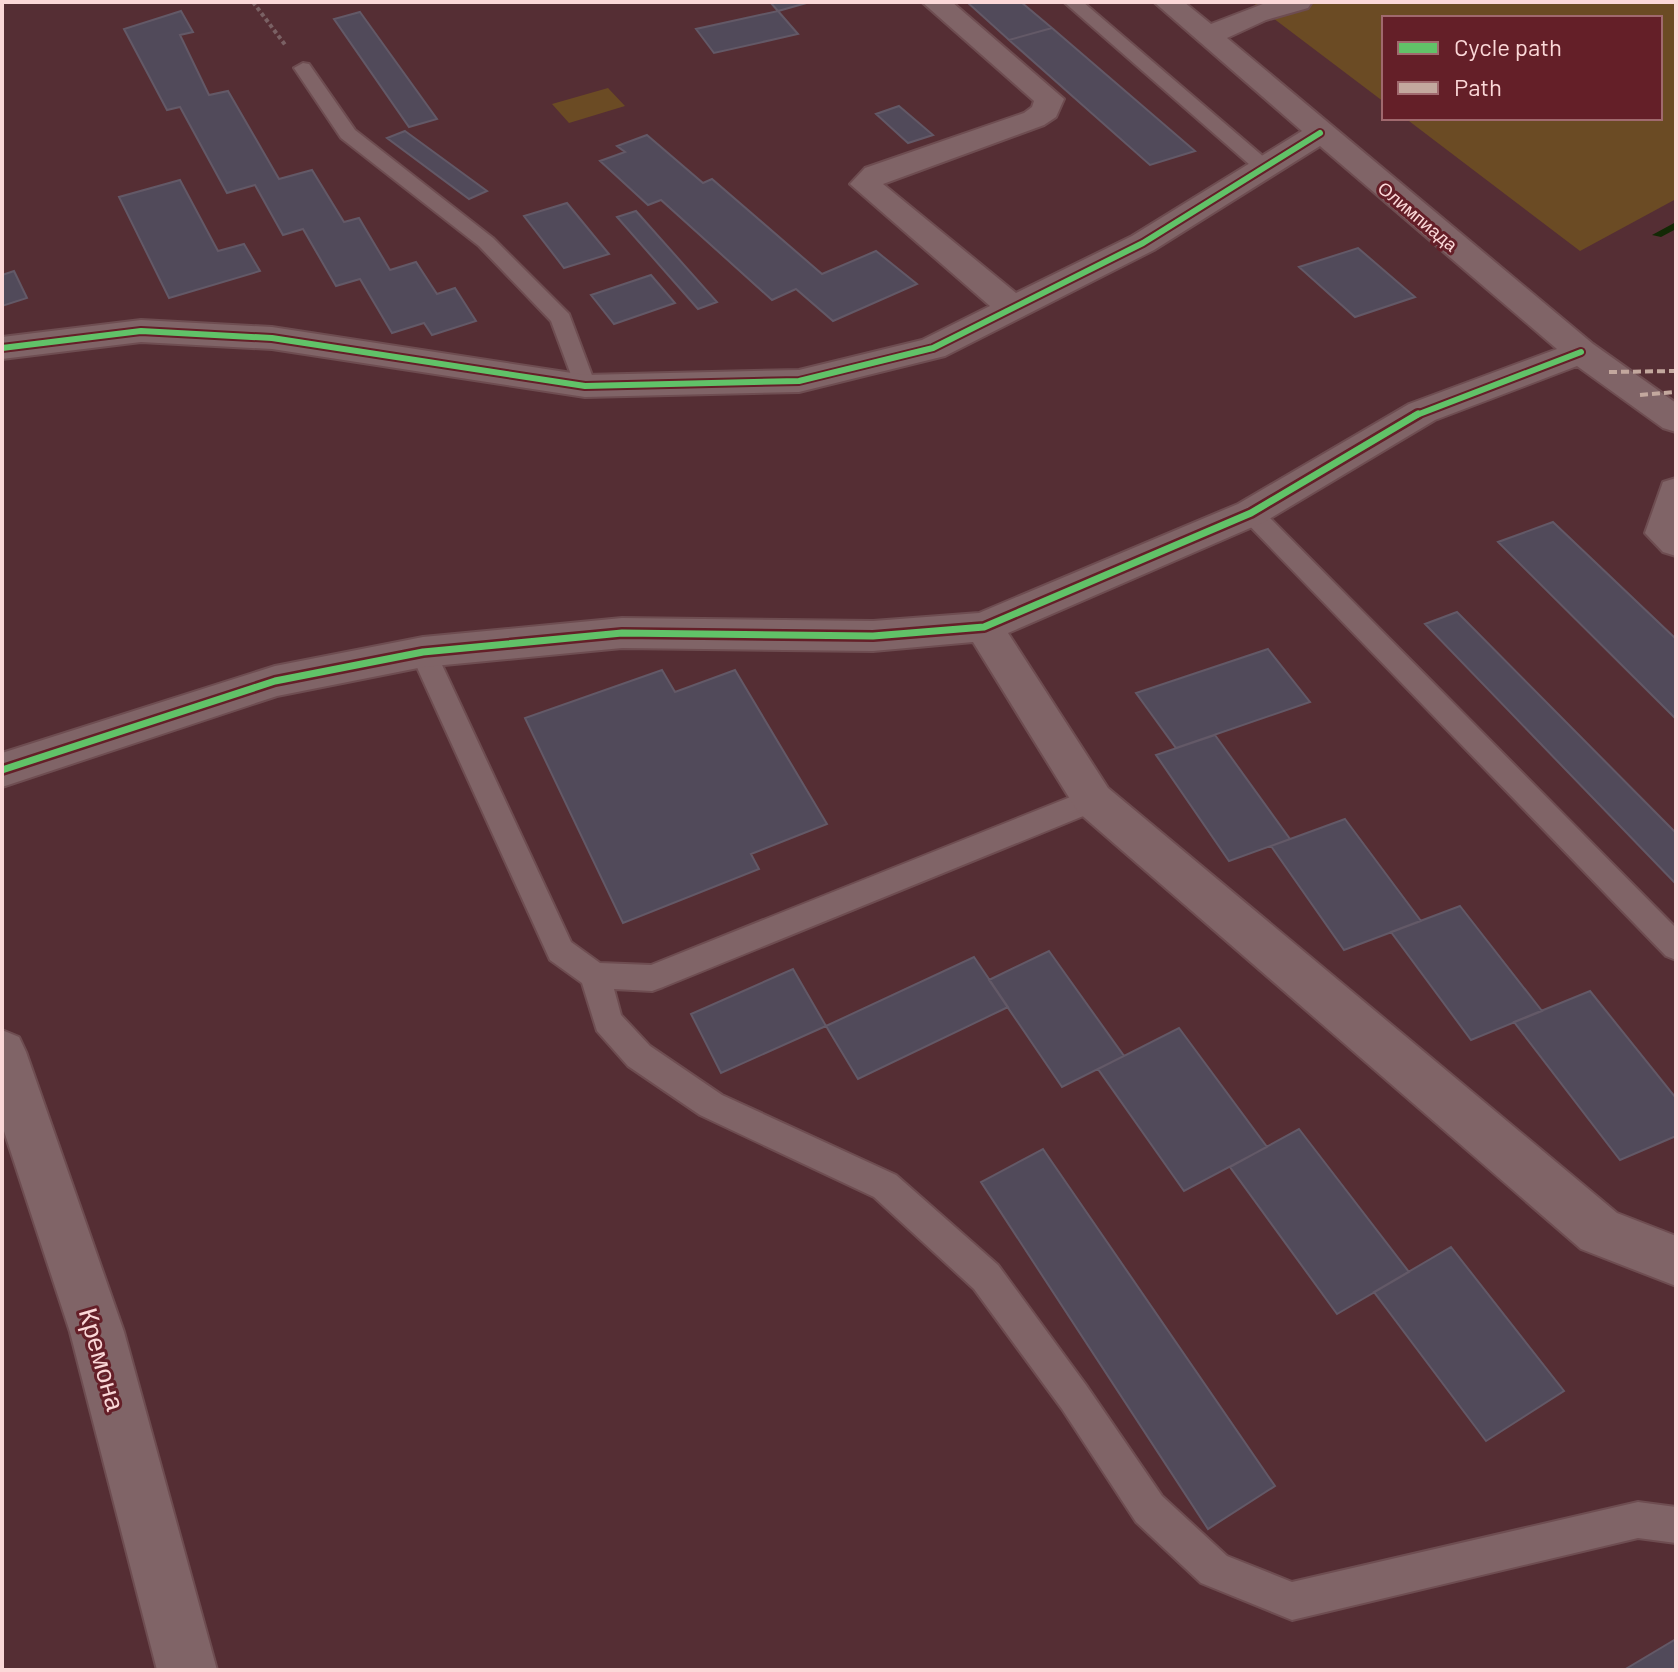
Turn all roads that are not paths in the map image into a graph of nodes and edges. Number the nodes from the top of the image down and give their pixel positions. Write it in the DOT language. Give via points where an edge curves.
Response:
graph roads {
  1 [pos="936,2"];
  2 [pos="1073,2"];
  3 [pos="1168,2"];
  4 [pos="1298,2"];
  5 [pos="1208,36"];
  6 [pos="303,68"];
  7 [pos="1320,133"];
  8 [pos="1265,168"];
  9 [pos="1013,308"];
  10 [pos="2,348"];
  11 [pos="1581,352"];
  12 [pos="585,386"];
  13 [pos="1676,420"];
  14 [pos="1676,491"];
  15 [pos="1251,513"];
  16 [pos="1676,543"];
  17 [pos="984,627"];
  18 [pos="423,652"];
  19 [pos="2,770"];
  20 [pos="1093,800"];
  21 [pos="1676,947"];
  22 [pos="595,976"];
  23 [pos="2,1052"];
  24 [pos="1676,1261"];
  25 [pos="1676,1525"];
  26 [pos="187,1670"];
  1 -- 9 [label="street" via="1049,99 1046,111 876,174 865,184"];
  2 -- 8 [label="lane"];
  3 -- 5 [label="street, Олимпиада"];
  4 -- 5 [label="street"];
  5 -- 7 [label="street, Олимпиада"];
  6 -- 12 [label="lane" via="348,134 486,242 561,319"];
  7 -- 8 [label="street"];
  7 -- 11 [label="street, Олимпиада"];
  8 -- 9 [label="street" via="1143,243"];
  9 -- 12 [label="street" via="933,348 799,381"];
  10 -- 12 [label="street" via="141,331 272,338"];
  11 -- 13 [label="street, Олимпиада"];
  11 -- 15 [label="street" via="1422,412"];
  14 -- 16 [label="street" via="1664,533"];
  15 -- 17 [label="street"];
  15 -- 21 [label="lane"];
  17 -- 18 [label="street" via="873,636 622,633"];
  17 -- 20 [label="street"];
  18 -- 19 [label="street" via="275,681"];
  18 -- 22 [label="lane" via="560,951"];
  20 -- 22 [label="lane" via="652,978"];
  20 -- 24 [label="street" via="1599,1231"];
  22 -- 25 [label="lane" via="608,1022 639,1056 711,1105 885,1186 986,1277 1149,1509 1214,1570 1292,1601 1638,1520"];
  23 -- 26 [label="street, Кремона" via="97,1332"];
}
